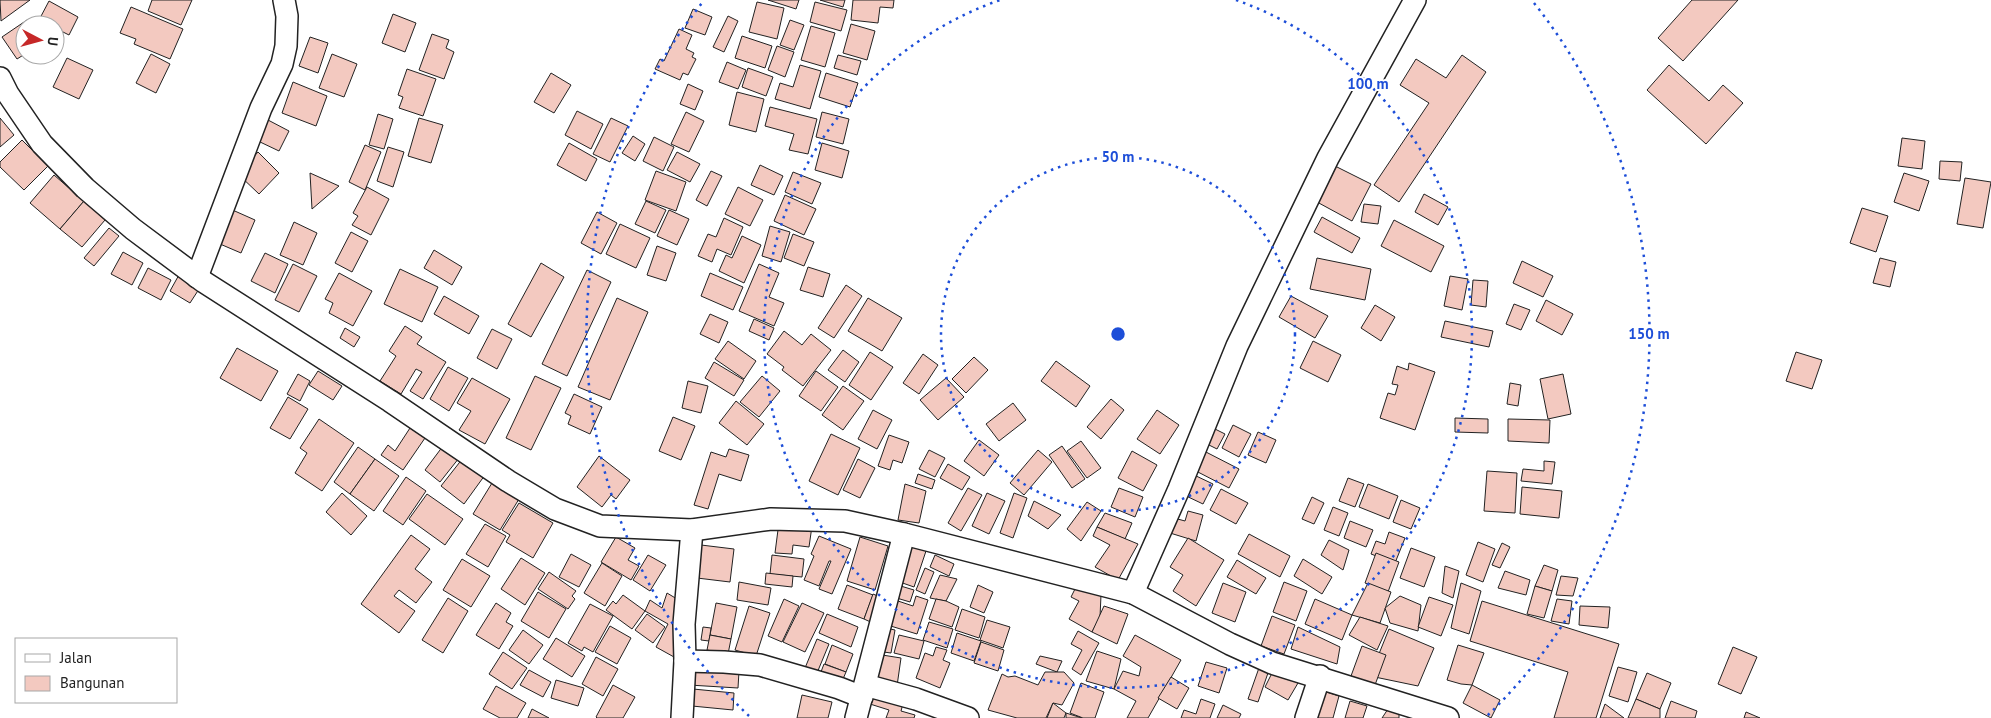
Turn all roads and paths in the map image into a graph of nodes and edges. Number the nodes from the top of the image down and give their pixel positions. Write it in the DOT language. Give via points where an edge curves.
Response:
graph roads {
  1 [pos="284,0"];
  2 [pos="1415,0"];
  3 [pos="0,78"];
  4 [pos="197,277"];
  5 [pos="692,530"];
  6 [pos="904,534"];
  7 [pos="1134,593"];
  8 [pos="685,662"];
  9 [pos="1320,676"];
  10 [pos="864,691"];
  11 [pos="682,718"];
  12 [pos="856,718"];
  13 [pos="968,718"];
  14 [pos="1306,718"];
  15 [pos="1448,718"];
  1 -- 4 [label="street" via="287,16 282,64 261,108"];
  2 -- 7 [label="street" via="1328,158 1237,346"];
  3 -- 4 [label="street" via="42,144 85,188"];
  4 -- 5 [label="street" via="555,509 600,526"];
  5 -- 6 [label="street" via="771,519 845,521"];
  5 -- 8 [label="street" via="684,624"];
  6 -- 7 [label="street"];
  6 -- 10 [label="street"];
  7 -- 9 [label="street" via="1272,663"];
  8 -- 10 [label="street" via="760,665 839,688"];
  8 -- 11 [label="street"];
  9 -- 14 [label="street"];
  9 -- 15 [label="street"];
  10 -- 12 [label="street"];
  10 -- 13 [label="street" via="916,699"];
}
